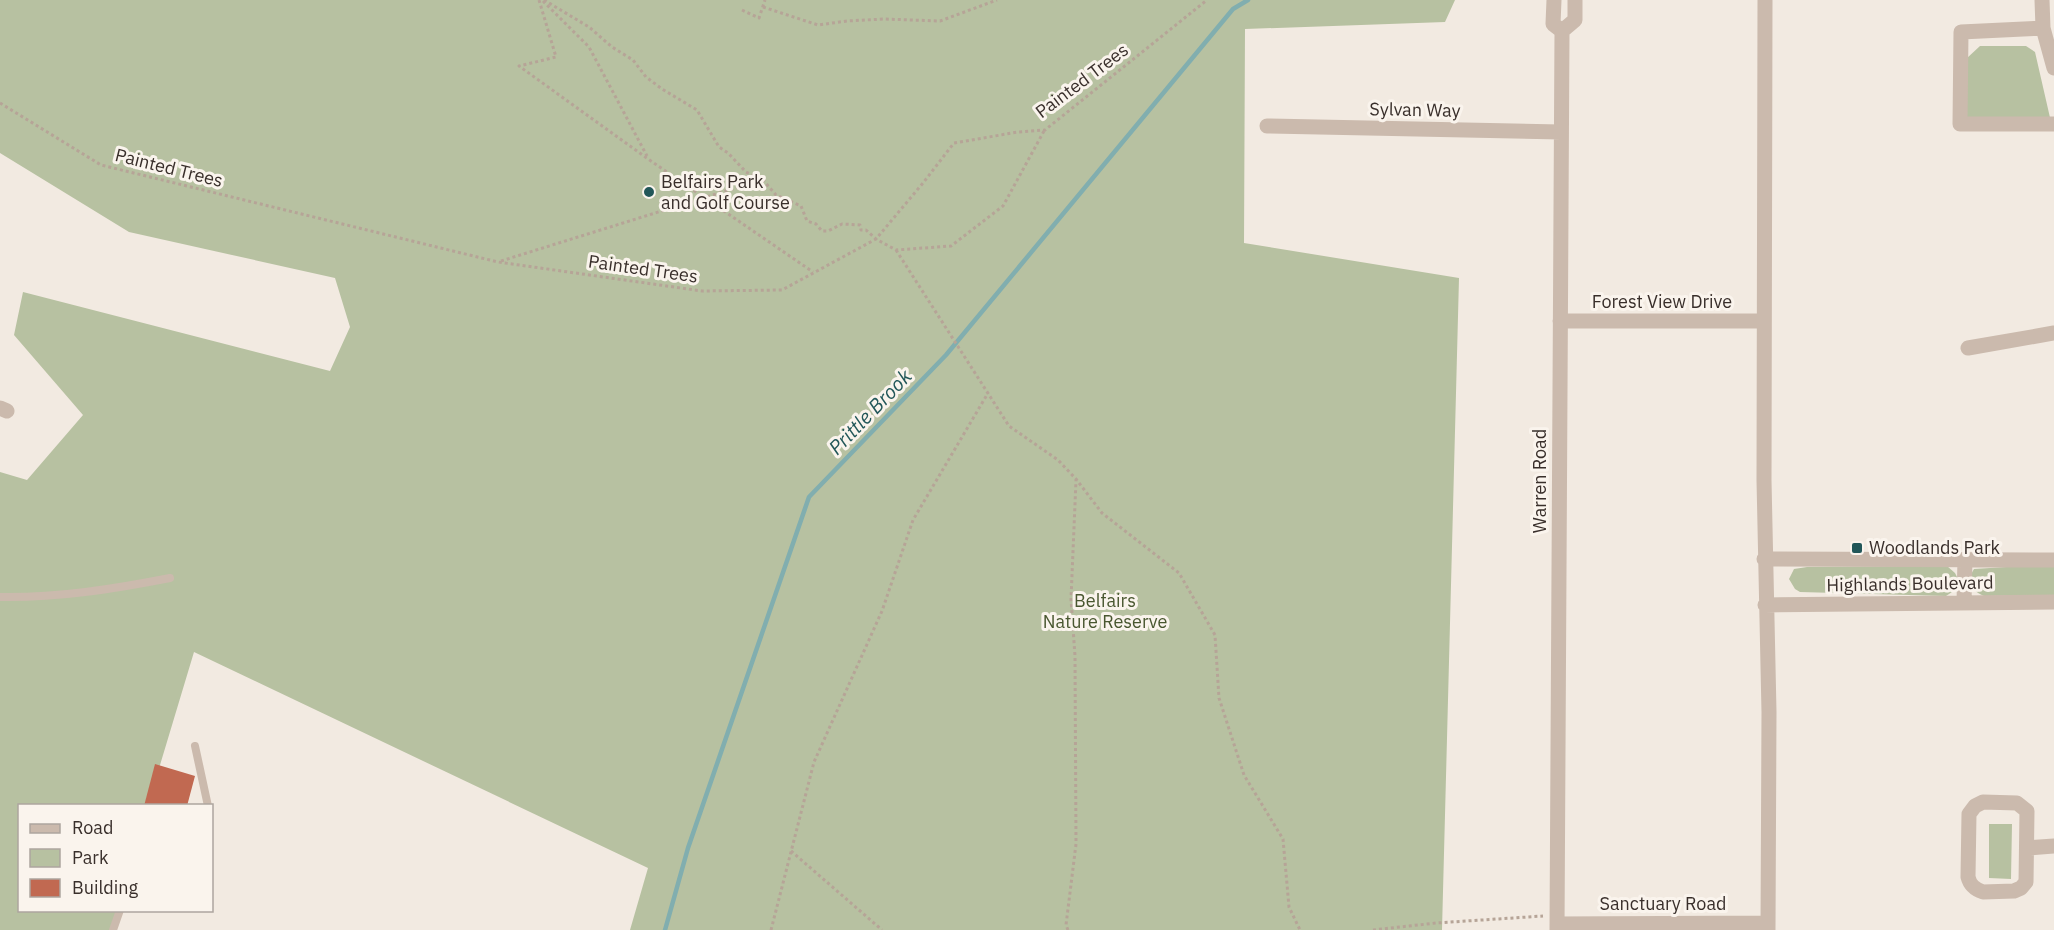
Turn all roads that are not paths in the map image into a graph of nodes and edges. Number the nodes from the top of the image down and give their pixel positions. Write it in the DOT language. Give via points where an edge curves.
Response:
graph roads {
  1 [pos="1554,0"];
  2 [pos="1575,0"];
  3 [pos="1765,0"];
  4 [pos="2042,0"];
  5 [pos="2043,28"];
  6 [pos="1562,32"];
  7 [pos="2054,68"];
  8 [pos="2054,124"];
  9 [pos="1267,126"];
  10 [pos="1562,132"];
  11 [pos="1560,321"];
  12 [pos="1764,321"];
  13 [pos="2054,333"];
  14 [pos="1968,348"];
  15 [pos="1764,559"];
  16 [pos="1965,559"];
  17 [pos="2054,560"];
  18 [pos="170,578"];
  19 [pos="0,597"];
  20 [pos="1964,602"];
  21 [pos="2054,602"];
  22 [pos="1766,605"];
  23 [pos="195,746"];
  24 [pos="208,804"];
  25 [pos="2054,846"];
  26 [pos="2027,848"];
  27 [pos="119,912"];
  28 [pos="1557,923"];
  29 [pos="1768,926"];
  30 [pos="113,930"];
  1 -- 6 [label="street, Warren Road" via="1553,24"];
  2 -- 6 [label="street, Warren Road" via="1575,20"];
  3 -- 12 [label="street"];
  4 -- 5 [label="street"];
  5 -- 7 [label="street"];
  5 -- 8 [label="street" via="1960,32 1960,124"];
  6 -- 10 [label="street, Warren Road"];
  9 -- 10 [label="street, Sylvan Way"];
  10 -- 11 [label="street, Warren Road"];
  11 -- 12 [label="street, Forest View Drive"];
  11 -- 28 [label="street, Warren Road"];
  12 -- 15 [label="street"];
  13 -- 14 [label="street"];
  15 -- 16 [label="street, Highlands Boulevard"];
  15 -- 22 [label="street"];
  16 -- 17 [label="street, Highlands Boulevard"];
  16 -- 20 [label="street"];
  18 -- 19 [label="lane" via="66,594"];
  20 -- 21 [label="street, Highlands Boulevard"];
  20 -- 22 [label="street, Highlands Boulevard"];
  22 -- 29 [label="street"];
  23 -- 24 [label="lane"];
  25 -- 26 [label="street"];
  26 -- 26 [label="street" via="2026,882 2021,888 1977,890 1968,877 1971,810 1983,802 2021,804 2028,816"];
  27 -- 30 [label="lane"];
  28 -- 29 [label="street, Sanctuary Road"];
}
